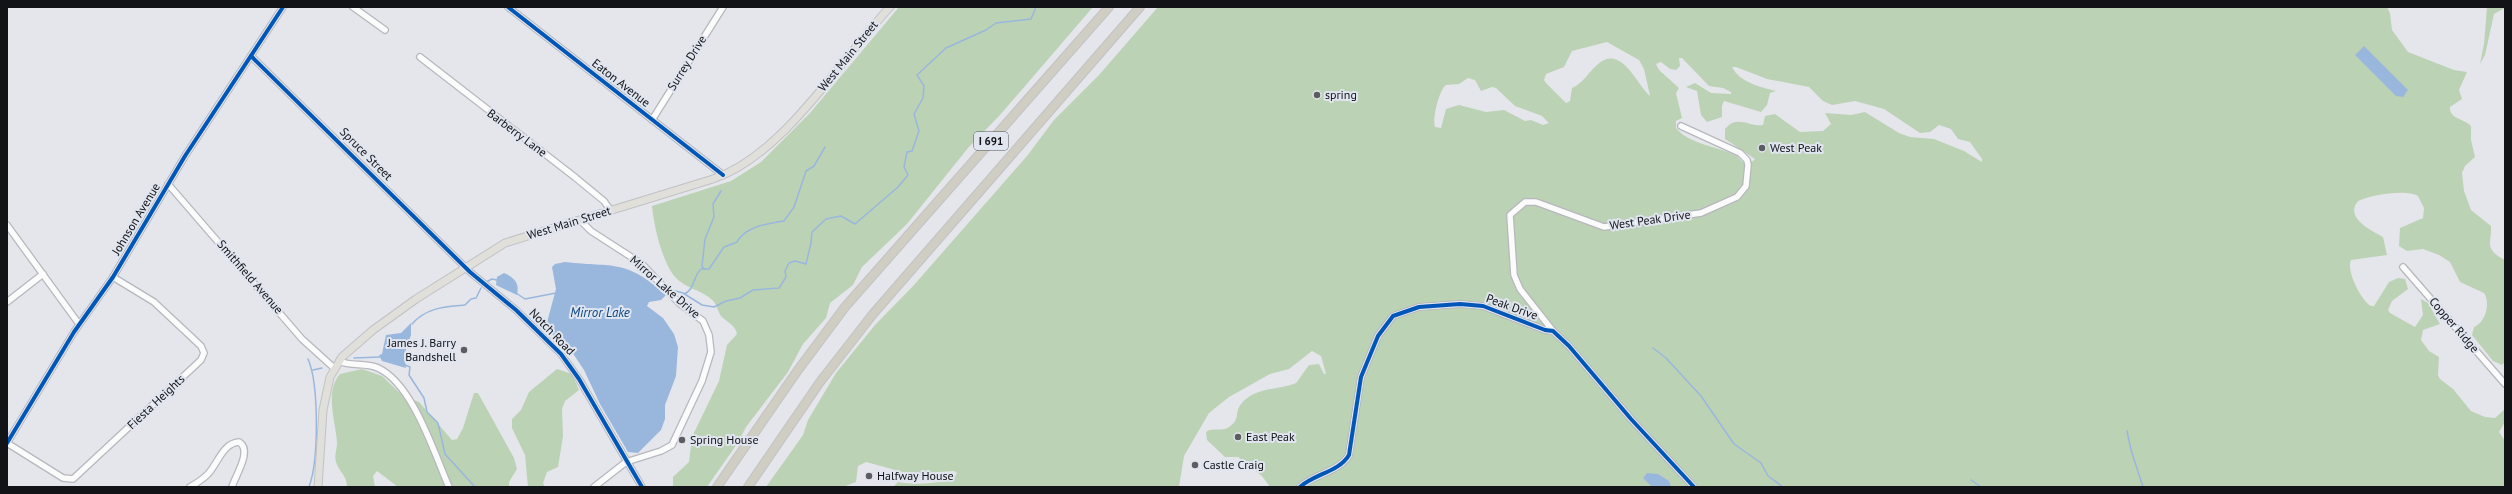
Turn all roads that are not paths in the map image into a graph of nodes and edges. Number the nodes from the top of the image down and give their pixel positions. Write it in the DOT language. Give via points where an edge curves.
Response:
graph roads {
  1 [pos="283,7"];
  2 [pos="354,7"];
  3 [pos="508,7"];
  4 [pos="723,7"];
  5 [pos="890,7"];
  6 [pos="1109,7"];
  7 [pos="1140,7"];
  8 [pos="385,30"];
  9 [pos="251,56"];
  10 [pos="420,58"];
  11 [pos="652,120"];
  12 [pos="1680,126"];
  13 [pos="723,175"];
  14 [pos="168,184"];
  15 [pos="611,210"];
  16 [pos="580,220"];
  17 [pos="7,225"];
  18 [pos="2403,266"];
  19 [pos="466,267"];
  20 [pos="43,274"];
  21 [pos="113,277"];
  22 [pos="7,302"];
  23 [pos="79,324"];
  24 [pos="1553,331"];
  25 [pos="339,361"];
  26 [pos="334,368"];
  27 [pos="2505,384"];
  28 [pos="7,443"];
  29 [pos="626,462"];
  30 [pos="190,487"];
  31 [pos="232,487"];
  32 [pos="318,487"];
  33 [pos="449,487"];
  34 [pos="594,487"];
  35 [pos="642,487"];
  36 [pos="717,487"];
  37 [pos="748,487"];
  38 [pos="1300,487"];
  39 [pos="1694,487"];
  1 -- 9 [label="street, Johnson Avenue"];
  2 -- 8 [label="street"];
  3 -- 11 [label="street, Eaton Avenue"];
  4 -- 11 [label="street, Surrey Drive"];
  5 -- 13 [label="main road, West Main Street" via="816,95 765,148 750,162"];
  6 -- 36 [label="highway, I 691" via="848,303 794,375"];
  7 -- 37 [label="highway, I 691" via="860,329"];
  9 -- 14 [label="street, Johnson Avenue"];
  9 -- 19 [label="street, Spruce Street"];
  10 -- 15 [label="street, Barberry Lane" via="576,178"];
  11 -- 13 [label="street, Eaton Avenue"];
  12 -- 24 [label="street, West Peak Drive" via="1740,153 1747,160 1749,170 1746,186 1737,197 1693,214 1604,227 1536,202 1525,202 1510,215 1514,274 1520,289"];
  13 -- 15 [label="main road, West Main Street"];
  14 -- 21 [label="street, Johnson Avenue"];
  14 -- 26 [label="street, Smithfield Avenue" via="302,339"];
  15 -- 16 [label="main road, West Main Street"];
  16 -- 19 [label="main road, West Main Street" via="505,243"];
  16 -- 29 [label="street, Mirror Lake Drive" via="591,231 650,271 679,303 703,321 709,335 711,352 707,369 675,440 667,449"];
  17 -- 20 [label="street"];
  18 -- 27 [label="street, Copper Ridge"];
  19 -- 25 [label="main road, West Main Street" via="388,318"];
  19 -- 29 [label="street, Notch Road" via="520,313 561,354 579,379"];
  20 -- 22 [label="street"];
  20 -- 23 [label="street"];
  21 -- 23 [label="street, Johnson Avenue"];
  21 -- 28 [label="street, Fiesta Heights" via="158,306 201,346 204,353 201,360 73,479 63,478"];
  23 -- 28 [label="street, Johnson Avenue"];
  24 -- 38 [label="street, Peak Drive" via="1483,306 1460,304 1419,307 1393,316 1378,336 1361,377 1349,455 1341,464 1309,479"];
  24 -- 39 [label="street, Peak Drive"];
  25 -- 26 [label="main road, West Main Street"];
  25 -- 33 [label="street" via="377,367 396,383 415,411"];
  26 -- 32 [label="main road, West Main Street" via="324,398"];
  29 -- 34 [label="street, Mirror Lake Drive"];
  29 -- 35 [label="street, Notch Road"];
  30 -- 31 [label="street" via="208,474 225,449 239,442 244,448 244,457"];
}
